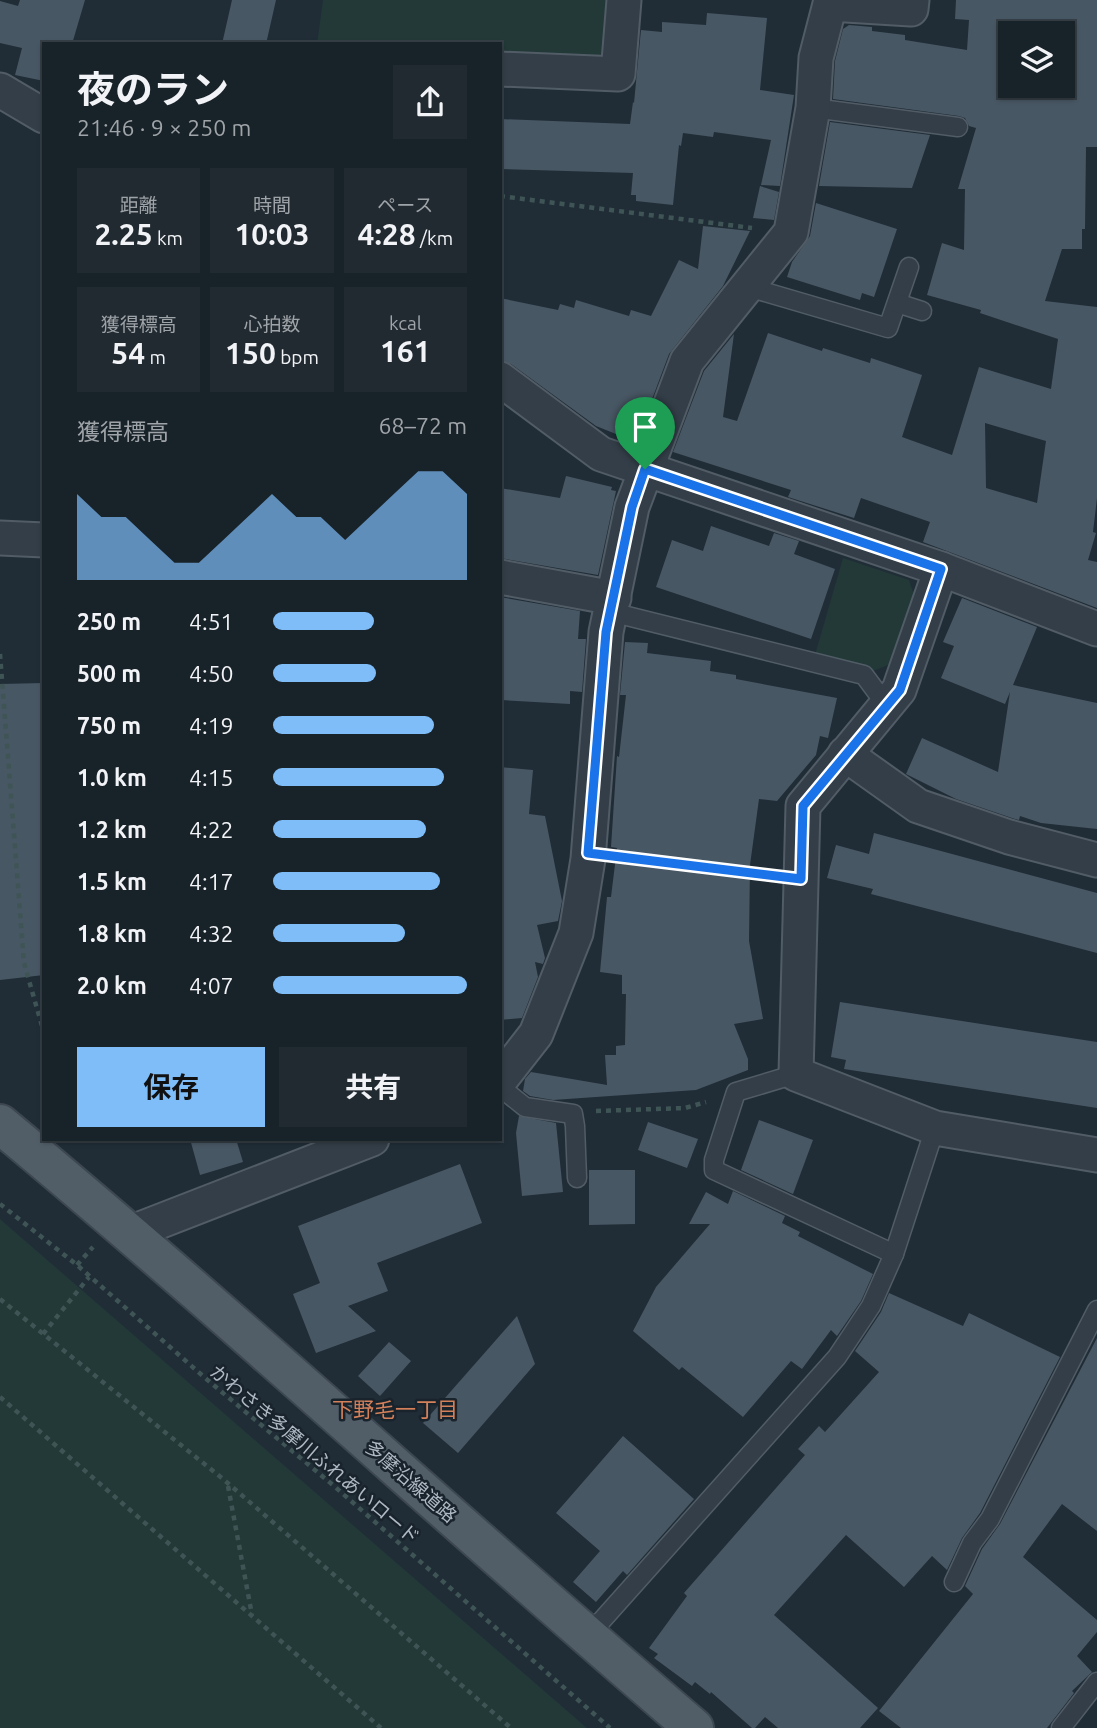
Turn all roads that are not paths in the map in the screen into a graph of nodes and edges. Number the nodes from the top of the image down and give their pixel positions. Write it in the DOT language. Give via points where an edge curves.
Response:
graph roads {
  1 [pos="624,0"];
  2 [pos="912,0"];
  3 [pos="502,69"];
  4 [pos="0,90"];
  5 [pos="814,108"];
  6 [pos="42,115"];
  7 [pos="958,127"];
  8 [pos="909,267"];
  9 [pos="748,287"];
  10 [pos="897,303"];
  11 [pos="922,311"];
  12 [pos="502,380"];
  13 [pos="645,469"];
  14 [pos="0,538"];
  15 [pos="42,540"];
  16 [pos="941,569"];
  17 [pos="502,578"];
  18 [pos="612,605"];
  19 [pos="1097,629"];
  20 [pos="887,706"];
  21 [pos="845,754"];
  22 [pos="1097,860"];
  23 [pos="796,1074"];
  24 [pos="502,1077"];
  25 [pos="502,1089"];
  26 [pos="0,1124"];
  27 [pos="935,1128"];
  28 [pos="367,1141"];
  29 [pos="1097,1155"];
  30 [pos="577,1178"];
  31 [pos="130,1233"];
  32 [pos="894,1254"];
  33 [pos="1097,1310"];
  34 [pos="954,1583"];
  35 [pos="587,1637"];
  36 [pos="1097,1682"];
  37 [pos="694,1728"];
  38 [pos="1061,1728"];
  1 -- 3 [label="street" via="618,75"];
  2 -- 5 [label="street" via="911,9 830,4 816,58"];
  4 -- 6 [label="street"];
  5 -- 7 [label="lane"];
  5 -- 9 [label="street" via="791,232"];
  8 -- 10 [label="lane"];
  9 -- 10 [label="lane" via="888,328"];
  9 -- 13 [label="street" via="687,361"];
  10 -- 11 [label="lane"];
  12 -- 13 [label="street" via="601,454"];
  13 -- 16 [label="street"];
  13 -- 18 [label="street" via="632,507"];
  14 -- 15 [label="street"];
  16 -- 19 [label="street"];
  16 -- 20 [label="street" via="900,690"];
  17 -- 18 [label="street"];
  18 -- 20 [label="lane" via="864,675"];
  18 -- 24 [label="street" via="576,933 536,1034"];
  20 -- 21 [label="street"];
  21 -- 22 [label="street" via="918,806"];
  21 -- 23 [label="street" via="803,806"];
  23 -- 27 [label="street"];
  23 -- 32 [label="lane" via="736,1092 714,1170"];
  25 -- 30 [label="lane" via="525,1107 573,1114"];
  26 -- 31 [label="main road, 多摩沿線道路"];
  27 -- 29 [label="street"];
  27 -- 32 [label="lane"];
  28 -- 31 [label="street"];
  31 -- 35 [label="main road, 多摩沿線道路"];
  32 -- 35 [label="lane" via="871,1306 837,1357"];
  33 -- 34 [label="lane"];
  35 -- 37 [label="main road, 多摩沿線道路"];
  36 -- 38 [label="lane"];
}
